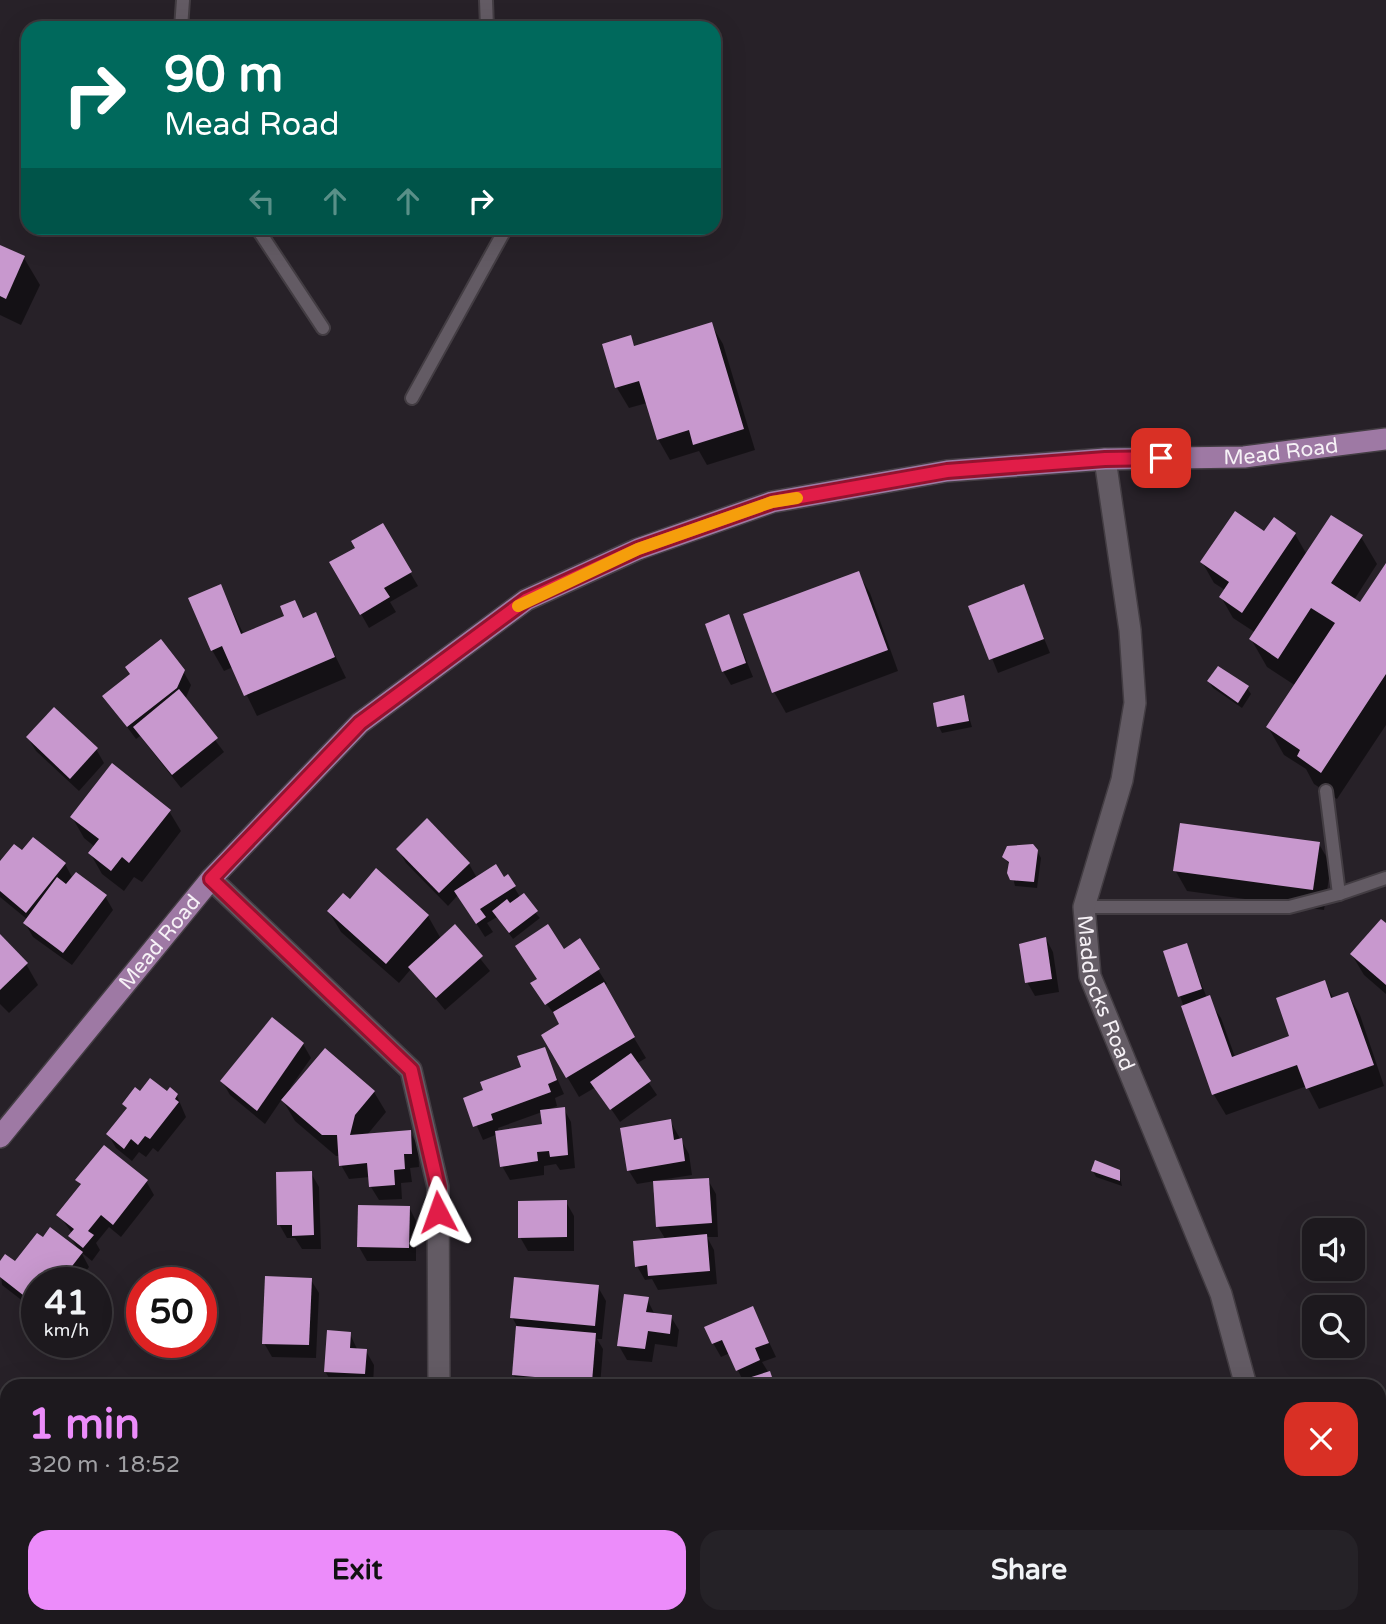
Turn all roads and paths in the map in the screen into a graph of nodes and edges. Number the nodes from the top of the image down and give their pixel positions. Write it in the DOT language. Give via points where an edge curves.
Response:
graph roads {
  1 [pos="183,0"];
  2 [pos="486,0"];
  3 [pos="182,21"];
  4 [pos="486,21"];
  5 [pos="262,235"];
  6 [pos="502,235"];
  7 [pos="323,328"];
  8 [pos="412,398"];
  9 [pos="1386,439"];
  10 [pos="1105,459"];
  11 [pos="1326,791"];
  12 [pos="1386,878"];
  13 [pos="211,879"];
  14 [pos="1339,894"];
  15 [pos="1084,907"];
  16 [pos="0,1137"];
  17 [pos="439,1379"];
  18 [pos="1244,1379"];
  1 -- 3 [label="lane"];
  2 -- 4 [label="lane"];
  5 -- 7 [label="lane"];
  6 -- 8 [label="lane"];
  9 -- 10 [label="main road, Mead Road" via="1244,457"];
  10 -- 13 [label="main road, Mead Road" via="947,471 772,502 638,549 526,600 360,723"];
  10 -- 15 [label="street, Maddocks Road" via="1135,703 1122,780"];
  11 -- 14 [label="lane"];
  12 -- 14 [label="lane"];
  13 -- 16 [label="main road, Mead Road"];
  13 -- 17 [label="street" via="411,1070 438,1187"];
  14 -- 15 [label="lane" via="1289,907"];
  15 -- 18 [label="street, Maddocks Road" via="1090,976 1221,1294"];
}
